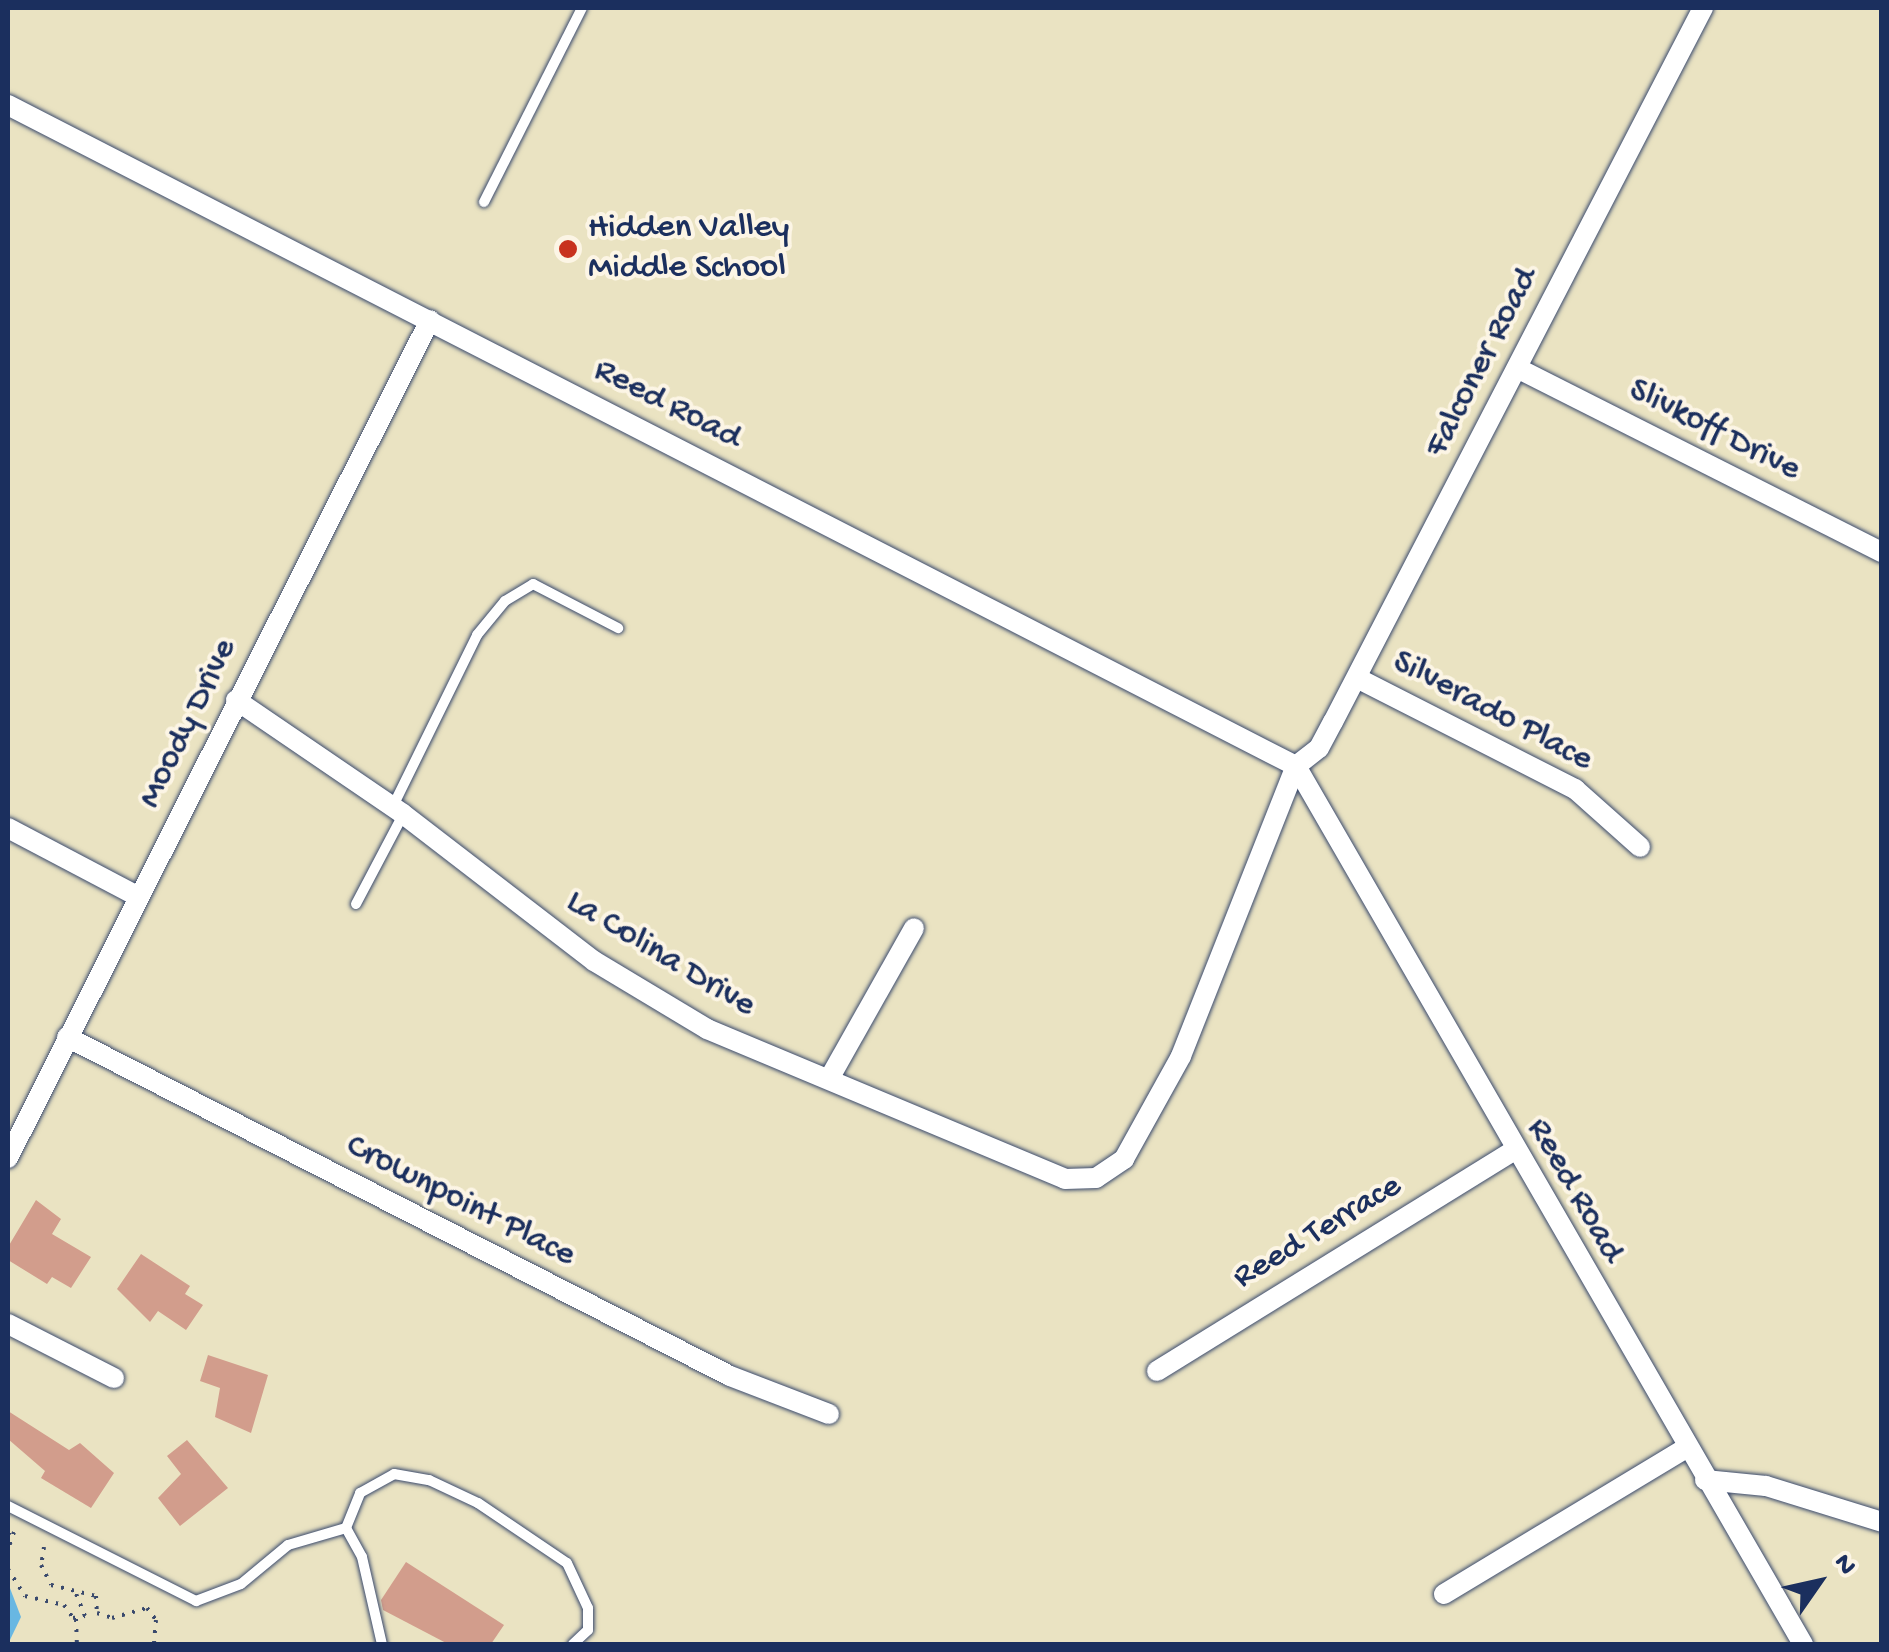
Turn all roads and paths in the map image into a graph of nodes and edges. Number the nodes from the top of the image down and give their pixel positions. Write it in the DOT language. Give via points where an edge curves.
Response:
graph roads {
  1 [pos="582,8"];
  2 [pos="1703,8"];
  3 [pos="8,105"];
  4 [pos="484,202"];
  5 [pos="430,320"];
  6 [pos="1517,368"];
  7 [pos="1882,552"];
  8 [pos="618,628"];
  9 [pos="1356,678"];
  10 [pos="236,700"];
  11 [pos="1296,766"];
  12 [pos="398,810"];
  13 [pos="8,828"];
  14 [pos="1640,847"];
  15 [pos="139,897"];
  16 [pos="356,904"];
  17 [pos="914,928"];
  18 [pos="67,1037"];
  19 [pos="829,1079"];
  20 [pos="1513,1151"];
  21 [pos="8,1158"];
  22 [pos="8,1324"];
  23 [pos="1157,1371"];
  24 [pos="114,1378"];
  25 [pos="829,1414"];
  26 [pos="1686,1448"];
  27 [pos="1705,1480"];
  28 [pos="8,1506"];
  29 [pos="1882,1522"];
  30 [pos="346,1528"];
  31 [pos="8,1533"];
  32 [pos="44,1547"];
  33 [pos="8,1548"];
  34 [pos="8,1569"];
  35 [pos="75,1594"];
  36 [pos="1444,1594"];
  37 [pos="76,1618"];
  38 [pos="76,1644"];
  39 [pos="154,1644"];
  40 [pos="382,1644"];
  41 [pos="573,1644"];
  42 [pos="1803,1644"];
  1 -- 4 [label="lane"];
  2 -- 6 [label="street, Falconer Road"];
  3 -- 5 [label="street, Reed Road"];
  5 -- 10 [label="street, Moody Drive"];
  5 -- 11 [label="street, Reed Road"];
  6 -- 7 [label="street, Slivkoff Drive"];
  6 -- 9 [label="street, Falconer Road"];
  8 -- 12 [label="lane" via="533,584 505,600 477,635"];
  9 -- 11 [label="street, Falconer Road" via="1320,748"];
  9 -- 14 [label="street, Silverado Place" via="1574,789"];
  10 -- 12 [label="street, La Colina Drive"];
  10 -- 15 [label="street, Moody Drive"];
  11 -- 19 [label="street, La Colina Drive" via="1181,1056 1124,1159 1096,1178 1064,1179"];
  11 -- 20 [label="street, Reed Road"];
  12 -- 16 [label="lane"];
  12 -- 19 [label="street, La Colina Drive" via="594,962 706,1029"];
  13 -- 15 [label="street"];
  15 -- 18 [label="street, Moody Drive"];
  17 -- 19 [label="street"];
  18 -- 21 [label="street, Moody Drive"];
  18 -- 25 [label="street, Crownpoint Place" via="730,1376"];
  20 -- 23 [label="street, Reed Terrace"];
  20 -- 26 [label="street, Reed Road"];
  22 -- 24 [label="street"];
  26 -- 27 [label="street, Reed Road"];
  26 -- 36 [label="street"];
  27 -- 29 [label="street" via="1766,1486"];
  27 -- 42 [label="street, Reed Road"];
  28 -- 30 [label="lane" via="196,1601 241,1584 288,1544"];
  30 -- 40 [label="lane" via="362,1557"];
  30 -- 41 [label="lane" via="360,1493 394,1474 430,1480 478,1503 567,1563 588,1608 588,1630"];
  31 -- 33 [label="path" via="14,1532"];
  32 -- 35 [label="path" via="45,1578"];
  34 -- 37 [label="path" via="26,1596 64,1605"];
  35 -- 37 [label="path" via="85,1616"];
  35 -- 39 [label="path" via="96,1596 97,1613 112,1618 147,1608 156,1620"];
  37 -- 38 [label="path"];
}
